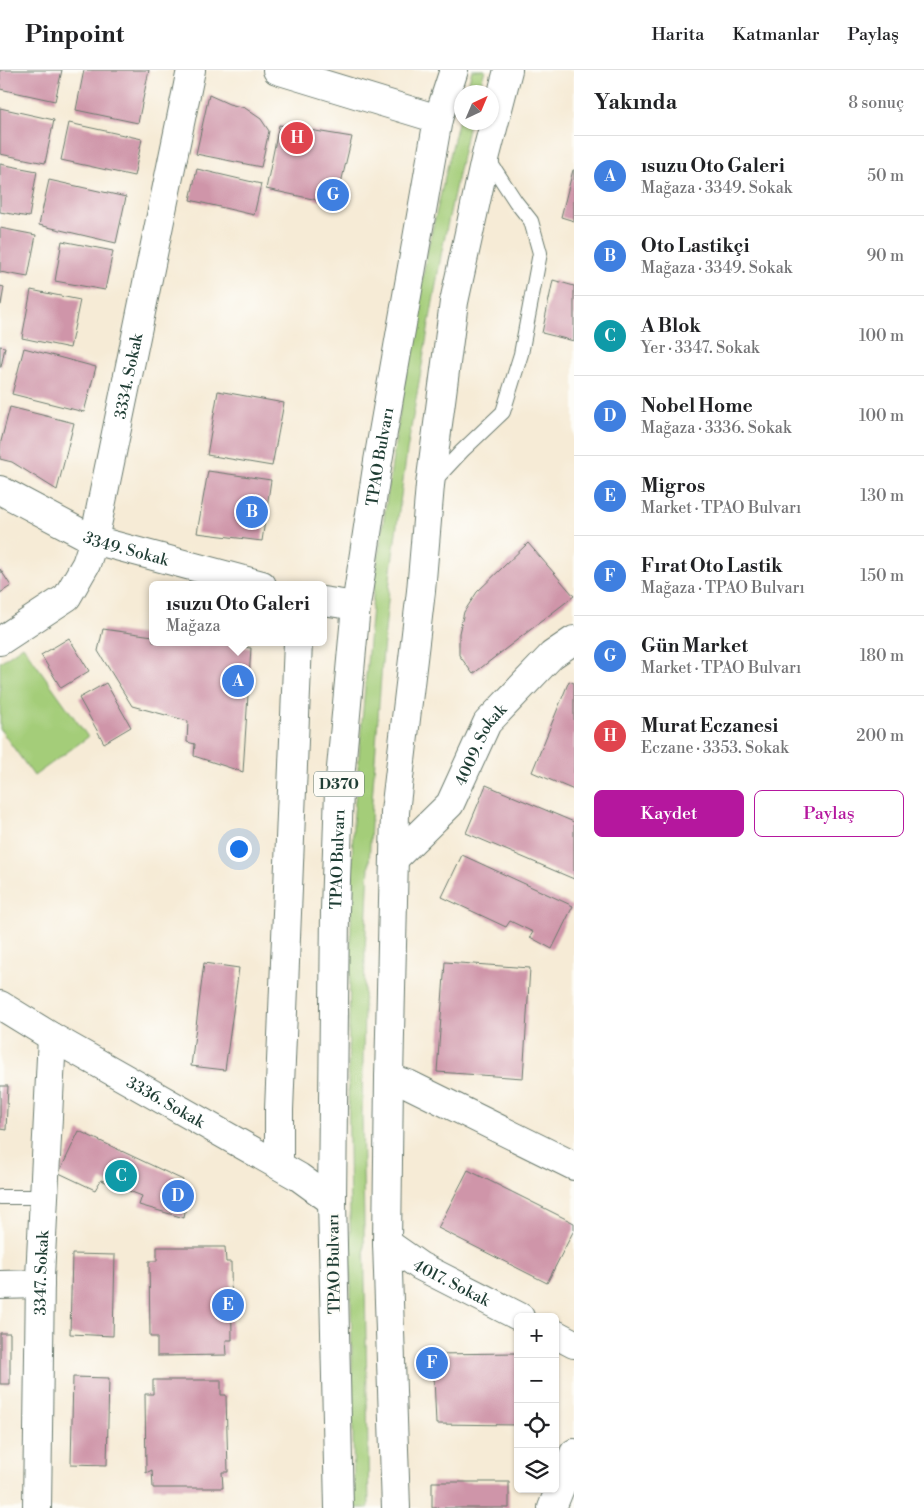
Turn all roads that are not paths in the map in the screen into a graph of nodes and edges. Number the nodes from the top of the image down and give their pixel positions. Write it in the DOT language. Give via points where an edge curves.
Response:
graph roads {
  1 [pos="191,70"];
  2 [pos="277,70"];
  3 [pos="454,70"];
  4 [pos="508,70"];
  5 [pos="438,119"];
  6 [pos="486,155"];
  7 [pos="430,485"];
  8 [pos="0,490"];
  9 [pos="94,540"];
  10 [pos="247,581"];
  11 [pos="327,601"];
  12 [pos="356,606"];
  13 [pos="574,640"];
  14 [pos="0,642"];
  15 [pos="298,646"];
  16 [pos="394,858"];
  17 [pos="0,1005"];
  18 [pos="52,1037"];
  19 [pos="389,1078"];
  20 [pos="279,1165"];
  21 [pos="574,1166"];
  22 [pos="0,1197"];
  23 [pos="44,1197"];
  24 [pos="332,1201"];
  25 [pos="387,1243"];
  26 [pos="40,1284"];
  27 [pos="0,1285"];
  28 [pos="514,1314"];
  29 [pos="559,1336"];
  30 [pos="574,1344"];
  31 [pos="574,1453"];
  32 [pos="37,1508"];
  33 [pos="339,1508"];
  34 [pos="396,1508"];
  35 [pos="552,1508"];
  1 -- 9 [label="main road, 3334. Sokak"];
  2 -- 5 [label="main road"];
  3 -- 5 [label="main road, TPAO Bulvarı / D370"];
  4 -- 6 [label="main road"];
  5 -- 12 [label="main road, TPAO Bulvarı / D370"];
  6 -- 7 [label="main road" via="454,302"];
  6 -- 7 [label="lane" via="531,221 540,253 521,354 503,412"];
  7 -- 16 [label="main road" via="422,591 395,812"];
  8 -- 9 [label="main road, 3349. Sokak"];
  9 -- 10 [label="main road, 3349. Sokak"];
  9 -- 14 [label="main road, 3334. Sokak" via="86,564 67,598"];
  11 -- 12 [label="main road"];
  12 -- 24 [label="main road, TPAO Bulvarı / D370" via="338,799"];
  13 -- 16 [label="main road, 4009. Sokak" via="552,655 487,723 450,804"];
  15 -- 20 [label="main road"];
  16 -- 19 [label="main road"];
  17 -- 18 [label="main road, 3336. Sokak"];
  18 -- 20 [label="main road, 3336. Sokak"];
  18 -- 23 [label="main road, 3347. Sokak"];
  19 -- 21 [label="main road" via="408,1084"];
  19 -- 25 [label="main road"];
  20 -- 24 [label="main road, 3336. Sokak"];
  22 -- 23 [label="lane"];
  23 -- 26 [label="main road, 3347. Sokak"];
  24 -- 33 [label="main road, TPAO Bulvarı / D370"];
  25 -- 28 [label="main road, 4017. Sokak" via="420,1266"];
  25 -- 34 [label="main road"];
  26 -- 27 [label="main road"];
  26 -- 32 [label="main road, 3347. Sokak"];
  29 -- 30 [label="main road"];
  31 -- 35 [label="main road"];
}
